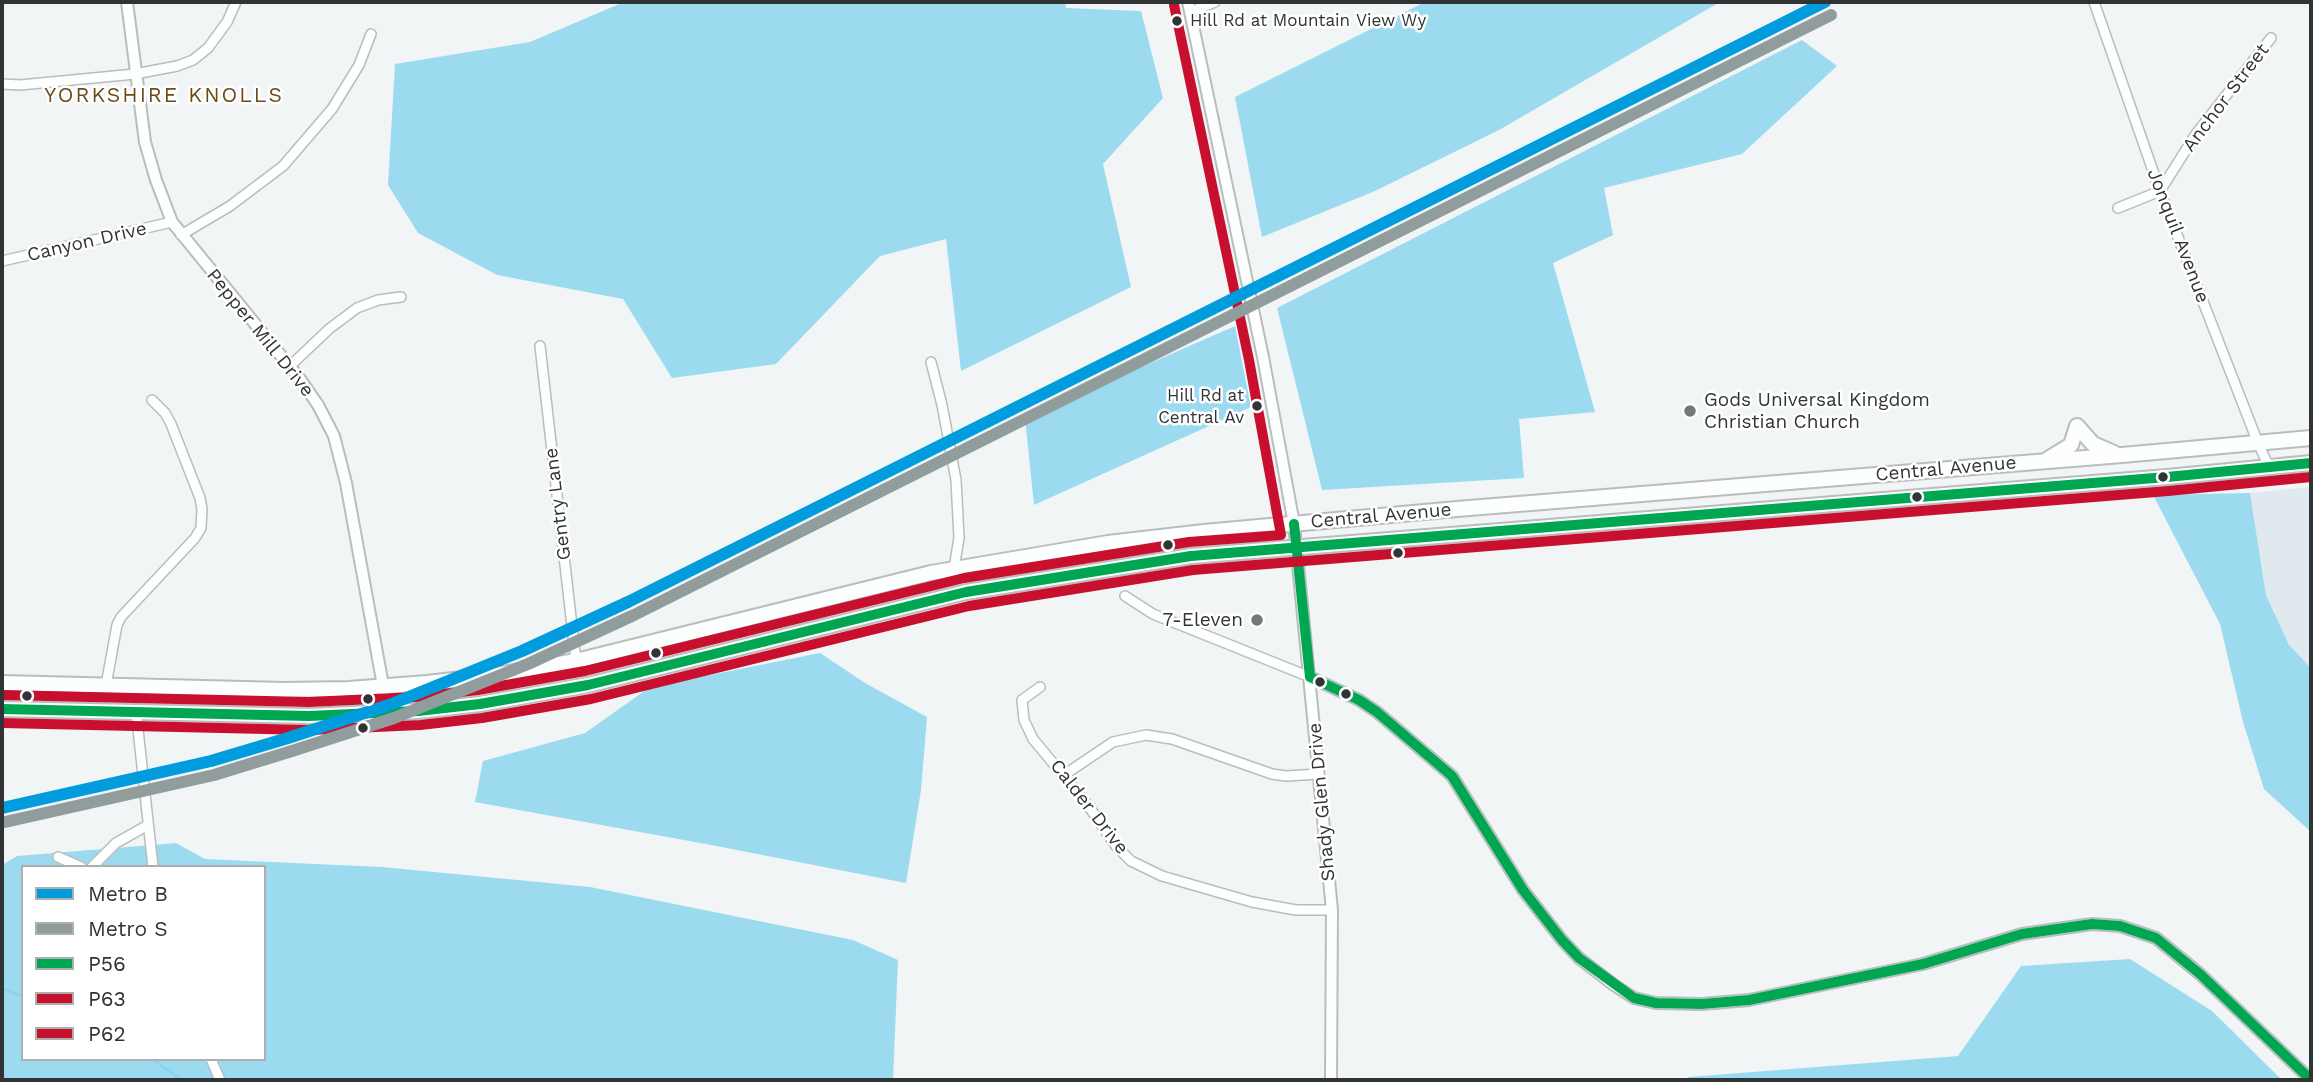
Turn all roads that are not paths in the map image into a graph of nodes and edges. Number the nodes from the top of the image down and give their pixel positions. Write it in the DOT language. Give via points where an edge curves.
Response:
graph roads {
  1 [pos="127,2"];
  2 [pos="236,2"];
  3 [pos="1215,2"];
  4 [pos="2096,2"];
  5 [pos="1189,7"];
  6 [pos="371,34"];
  7 [pos="2271,38"];
  8 [pos="135,74"];
  9 [pos="2,84"];
  10 [pos="2160,191"];
  11 [pos="2118,208"];
  12 [pos="172,222"];
  13 [pos="181,236"];
  14 [pos="2,261"];
  15 [pos="401,297"];
  16 [pos="540,346"];
  17 [pos="931,362"];
  18 [pos="290,366"];
  19 [pos="152,400"];
  20 [pos="2311,438"];
  21 [pos="2258,443"];
  22 [pos="2122,455"];
  23 [pos="2042,462"];
  24 [pos="2311,463"];
  25 [pos="2269,467"];
  26 [pos="1294,524"];
  27 [pos="1297,548"];
  28 [pos="954,568"];
  29 [pos="1125,596"];
  30 [pos="576,661"];
  31 [pos="1310,677"];
  32 [pos="2,683"];
  33 [pos="106,685"];
  34 [pos="384,687"];
  35 [pos="1040,687"];
  36 [pos="2,709"];
  37 [pos="136,711"];
  38 [pos="388,713"];
  39 [pos="1319,774"];
  40 [pos="1064,775"];
  41 [pos="148,825"];
  42 [pos="58,857"];
  43 [pos="76,865"];
  44 [pos="94,865"];
  45 [pos="153,865"];
  46 [pos="1332,910"];
  47 [pos="212,1061"];
  48 [pos="220,1080"];
  49 [pos="1331,1080"];
  50 [pos="2311,1080"];
  1 -- 8 [label="street, Pepper Mill Drive"];
  2 -- 8 [label="street" via="228,22 193,60"];
  3 -- 5 [label="street"];
  4 -- 10 [label="street, Jonquil Avenue"];
  5 -- 26 [label="street, Shady Glen Drive"];
  6 -- 13 [label="street" via="359,65 331,109 283,166"];
  7 -- 10 [label="street, Anchor Street" via="2196,134"];
  8 -- 9 [label="street"];
  8 -- 12 [label="street, Pepper Mill Drive" via="145,142"];
  10 -- 11 [label="street"];
  10 -- 21 [label="street, Jonquil Avenue"];
  12 -- 13 [label="street, Pepper Mill Drive"];
  12 -- 14 [label="street, Canyon Drive"];
  13 -- 18 [label="street, Pepper Mill Drive"];
  15 -- 18 [label="street" via="357,308"];
  16 -- 30 [label="street, Gentry Lane"];
  17 -- 28 [label="street" via="956,480 959,538"];
  18 -- 34 [label="street, Pepper Mill Drive" via="318,405 338,450"];
  19 -- 33 [label="street" via="171,425 200,498 201,528 121,617"];
  20 -- 21 [label="main road, Central Avenue"];
  21 -- 22 [label="main road, Central Avenue"];
  21 -- 25 [label="street, Jonquil Avenue"];
  22 -- 23 [label="main road, Central Avenue"];
  22 -- 23 [label="main road" via="2093,444 2077,425 2071,444"];
  23 -- 26 [label="main road, Central Avenue"];
  24 -- 25 [label="main road, Central Avenue"];
  25 -- 27 [label="main road, Central Avenue"];
  26 -- 27 [label="street, Shady Glen Drive"];
  26 -- 28 [label="main road, Central Avenue" via="1120,542"];
  27 -- 31 [label="street, Shady Glen Drive"];
  27 -- 38 [label="main road, Central Avenue" via="1181,558 966,592 588,685 480,704"];
  28 -- 30 [label="main road, Central Avenue"];
  29 -- 31 [label="street" via="1153,614"];
  30 -- 34 [label="main road, Central Avenue"];
  31 -- 39 [label="street, Shady Glen Drive"];
  31 -- 50 [label="street" via="1377,712 1457,781 1523,890 1562,940 1634,998 1690,1004 1749,1000 1923,964 2022,934 2092,924 2120,926 2156,938"];
  32 -- 33 [label="main road, Central Avenue"];
  33 -- 34 [label="main road, Central Avenue" via="284,690"];
  34 -- 38 [label="street, Pepper Mill Drive"];
  35 -- 40 [label="street, Calder Drive" via="1022,700 1024,720 1033,739"];
  36 -- 37 [label="main road, Central Avenue"];
  37 -- 38 [label="main road, Central Avenue" via="267,716"];
  37 -- 41 [label="street"];
  39 -- 40 [label="street" via="1272,774 1172,738 1146,735 1113,742"];
  39 -- 46 [label="street, Shady Glen Drive"];
  40 -- 46 [label="street, Calder Drive" via="1116,846 1139,866 1282,909"];
  41 -- 44 [label="street" via="116,843"];
  41 -- 45 [label="street"];
  42 -- 43 [label="street"];
  46 -- 49 [label="street, Shady Glen Drive"];
  47 -- 48 [label="street"];
}
